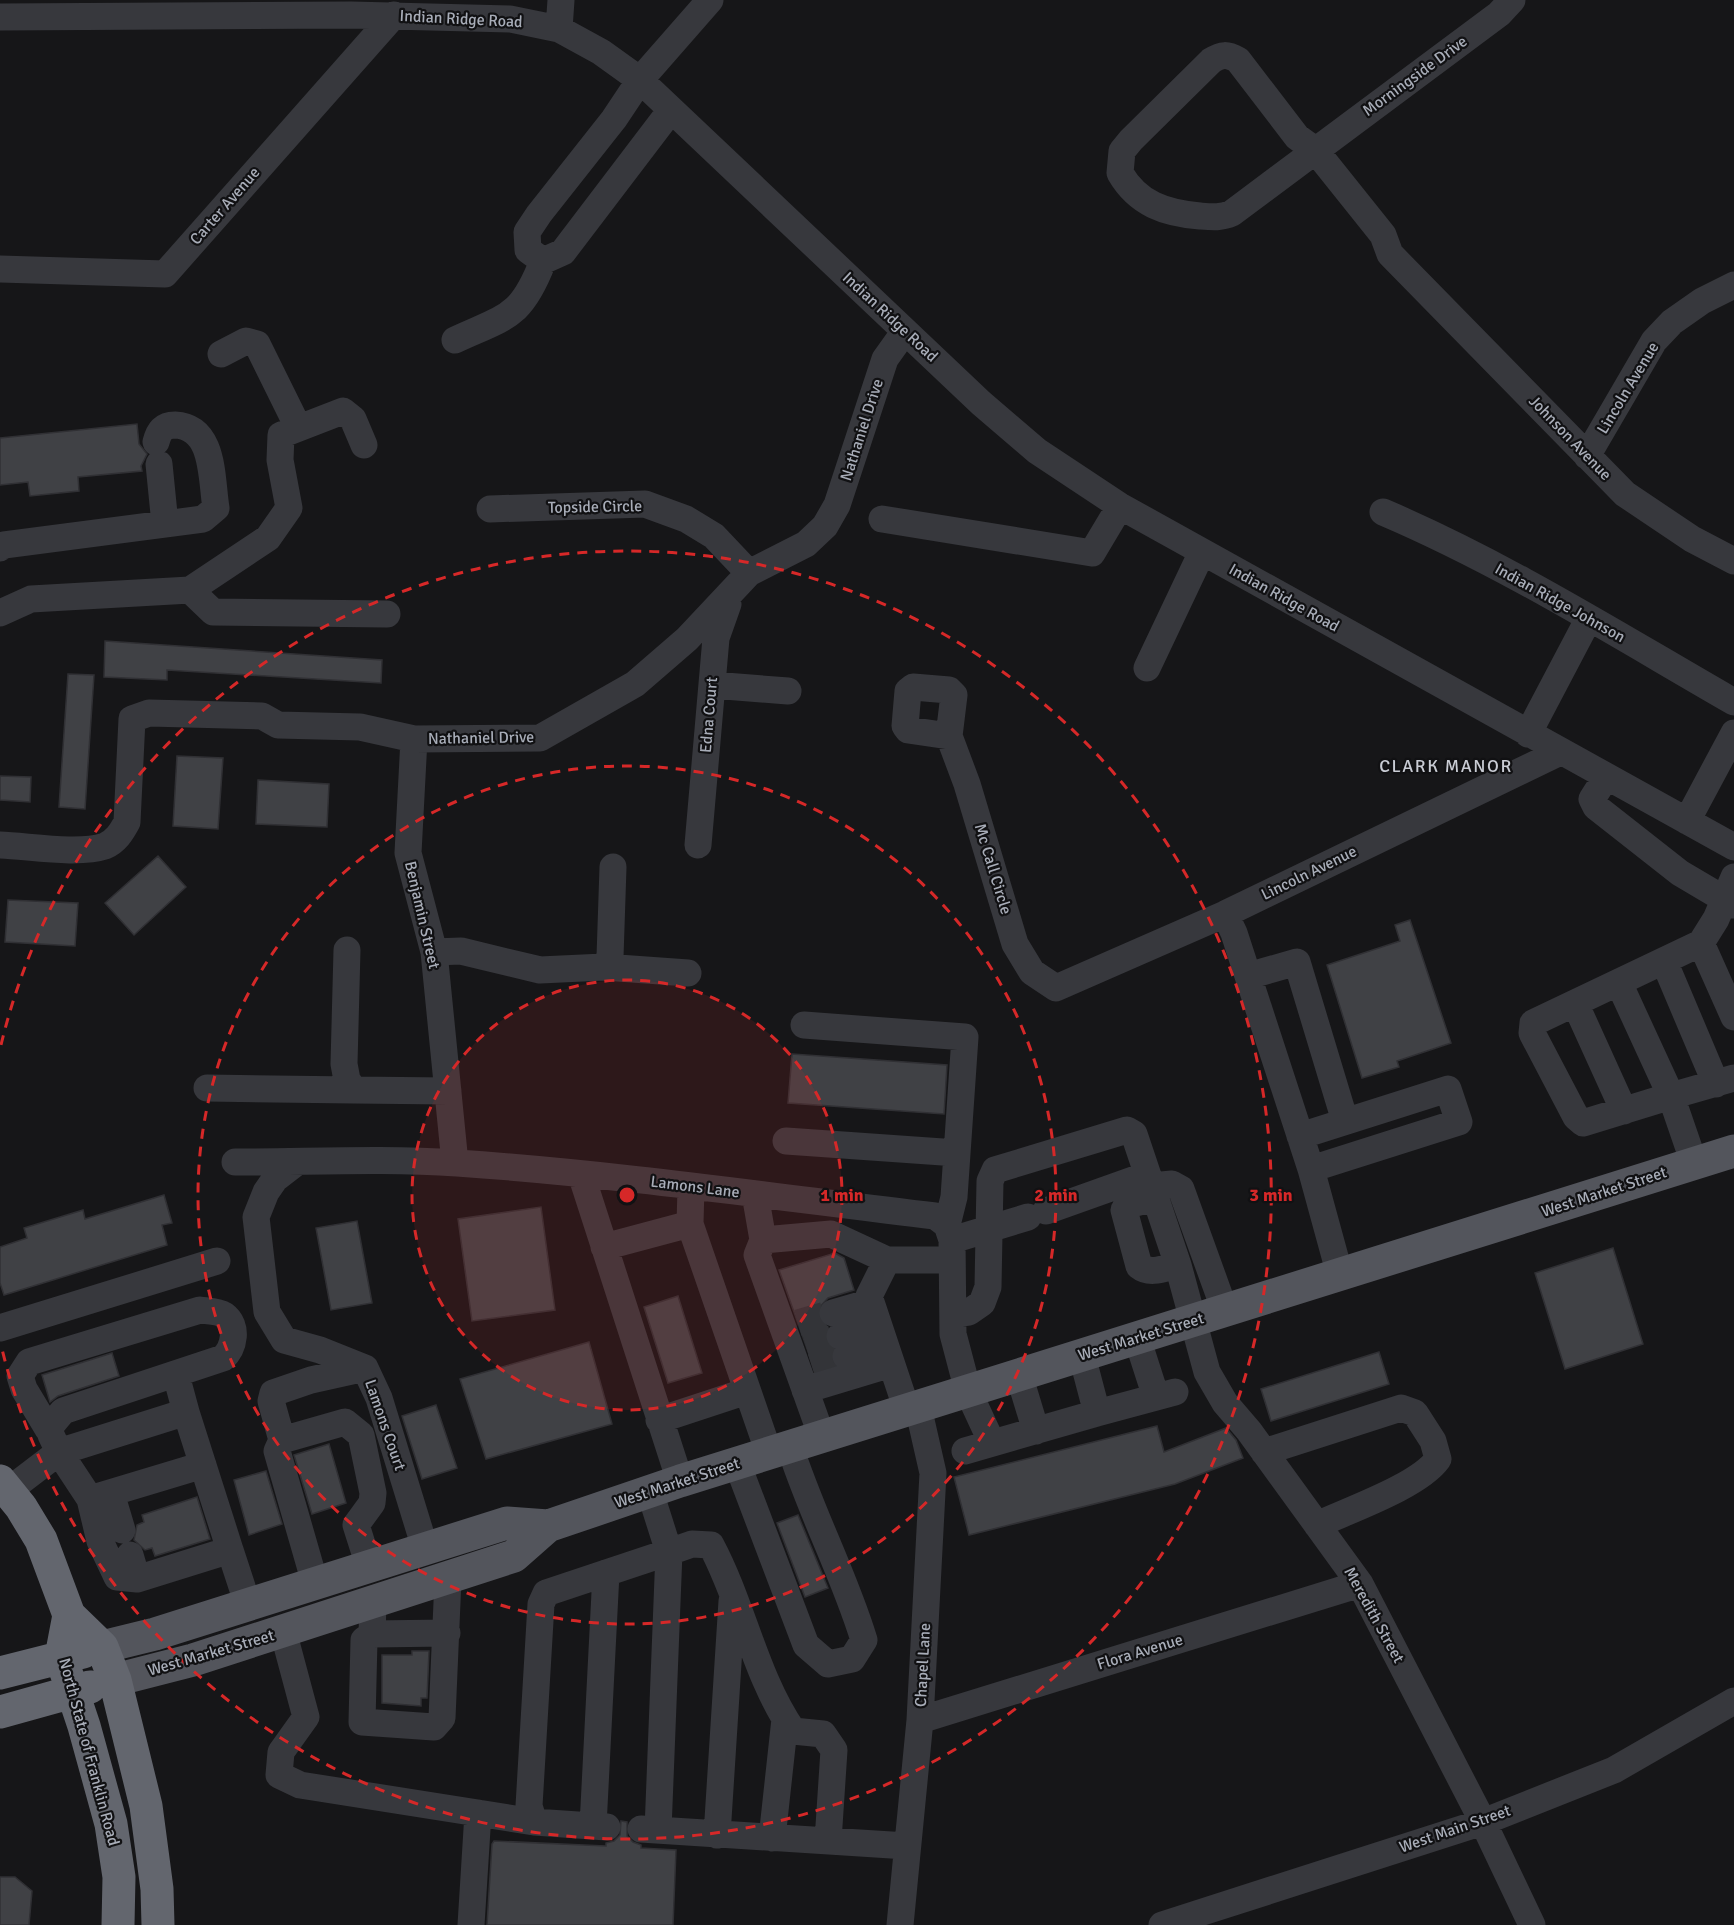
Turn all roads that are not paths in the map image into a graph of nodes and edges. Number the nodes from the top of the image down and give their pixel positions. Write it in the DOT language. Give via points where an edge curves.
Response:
graph roads {
  1 [pos="561,0"];
  2 [pos="710,0"];
  3 [pos="1512,0"];
  4 [pos="348,7"];
  5 [pos="57,8"];
  6 [pos="394,15"];
  7 [pos="0,17"];
  8 [pos="559,29"];
  9 [pos="639,80"];
  10 [pos="671,110"];
  11 [pos="1315,150"];
  12 [pos="543,261"];
  13 [pos="0,269"];
  14 [pos="1734,285"];
  15 [pos="905,331"];
  16 [pos="455,340"];
  17 [pos="221,354"];
  18 [pos="298,428"];
  19 [pos="364,445"];
  20 [pos="1587,456"];
  21 [pos="1120,506"];
  22 [pos="490,509"];
  23 [pos="1383,512"];
  24 [pos="882,519"];
  25 [pos="165,524"];
  26 [pos="0,548"];
  27 [pos="1202,552"];
  28 [pos="1734,561"];
  29 [pos="741,580"];
  30 [pos="190,590"];
  31 [pos="0,613"];
  32 [pos="387,614"];
  33 [pos="1589,618"];
  34 [pos="1147,668"];
  35 [pos="712,685"];
  36 [pos="788,691"];
  37 [pos="1734,702"];
  38 [pos="1528,734"];
  39 [pos="1734,734"];
  40 [pos="949,736"];
  41 [pos="414,739"];
  42 [pos="1560,752"];
  43 [pos="1606,777"];
  44 [pos="1687,821"];
  45 [pos="0,845"];
  46 [pos="698,845"];
  47 [pos="1734,848"];
  48 [pos="613,867"];
  49 [pos="1730,894"];
  50 [pos="1225,914"];
  51 [pos="1701,943"];
  52 [pos="347,950"];
  53 [pos="434,952"];
  54 [pos="1664,961"];
  55 [pos="604,967"];
  56 [pos="688,973"];
  57 [pos="1248,976"];
  58 [pos="1619,983"];
  59 [pos="1056,988"];
  60 [pos="1575,1004"];
  61 [pos="1734,1017"];
  62 [pos="804,1025"];
  63 [pos="1725,1081"];
  64 [pos="207,1088"];
  65 [pos="354,1090"];
  66 [pos="447,1091"];
  67 [pos="1671,1096"];
  68 [pos="1624,1111"];
  69 [pos="1345,1121"];
  70 [pos="1300,1136"];
  71 [pos="786,1141"];
  72 [pos="1734,1151"];
  73 [pos="957,1153"];
  74 [pos="235,1162"];
  75 [pos="297,1162"];
  76 [pos="455,1163"];
  77 [pos="1694,1163"];
  78 [pos="1311,1169"];
  79 [pos="581,1174"];
  80 [pos="1151,1186"];
  81 [pos="691,1187"];
  82 [pos="755,1194"];
  83 [pos="690,1224"];
  84 [pos="990,1229"];
  85 [pos="763,1240"];
  86 [pos="950,1242"];
  87 [pos="604,1247"];
  88 [pos="887,1260"];
  89 [pos="217,1261"];
  90 [pos="1178,1265"];
  91 [pos="1340,1275"];
  92 [pos="1225,1311"];
  93 [pos="953,1314"];
  94 [pos="1192,1321"];
  95 [pos="0,1328"];
  96 [pos="881,1334"];
  97 [pos="1137,1338"];
  98 [pos="799,1354"];
  99 [pos="1082,1356"];
  100 [pos="365,1368"];
  101 [pos="176,1375"];
  102 [pos="1019,1375"];
  103 [pos="747,1391"];
  104 [pos="968,1391"];
  105 [pos="913,1408"];
  106 [pos="186,1412"];
  107 [pos="1097,1413"];
  108 [pos="658,1420"];
  109 [pos="1036,1431"];
  110 [pos="822,1437"];
  111 [pos="282,1440"];
  112 [pos="54,1441"];
  113 [pos="992,1443"];
  114 [pos="780,1450"];
  115 [pos="965,1451"];
  116 [pos="1264,1452"];
  117 [pos="737,1463"];
  118 [pos="203,1465"];
  119 [pos="4,1486"];
  120 [pos="665,1486"];
  121 [pos="100,1496"];
  122 [pos="1317,1525"];
  123 [pos="548,1526"];
  124 [pos="122,1530"];
  125 [pos="425,1548"];
  126 [pos="230,1550"];
  127 [pos="669,1552"];
  128 [pos="369,1566"];
  129 [pos="606,1573"];
  130 [pos="447,1579"];
  131 [pos="315,1583"];
  132 [pos="1360,1584"];
  133 [pos="732,1590"];
  134 [pos="248,1605"];
  135 [pos="69,1615"];
  136 [pos="372,1618"];
  137 [pos="283,1632"];
  138 [pos="447,1633"];
  139 [pos="102,1647"];
  140 [pos="61,1657"];
  141 [pos="0,1673"];
  142 [pos="115,1680"];
  143 [pos="71,1692"];
  144 [pos="1734,1701"];
  145 [pos="0,1712"];
  146 [pos="785,1719"];
  147 [pos="920,1720"];
  148 [pos="478,1813"];
  149 [pos="534,1822"];
  150 [pos="1483,1822"];
  151 [pos="717,1835"];
  152 [pos="772,1838"];
  153 [pos="828,1841"];
  154 [pos="907,1846"];
  155 [pos="118,1925"];
  156 [pos="159,1925"];
  157 [pos="471,1925"];
  158 [pos="900,1925"];
  159 [pos="1162,1925"];
  160 [pos="1532,1925"];
  1 -- 8 [label="street"];
  2 -- 9 [label="street"];
  3 -- 11 [label="street, Morningside Drive" via="1500,14"];
  4 -- 5 [label="street, Indian Ridge Road"];
  4 -- 6 [label="street, Indian Ridge Road"];
  5 -- 7 [label="street, Indian Ridge Road"];
  6 -- 8 [label="street, Indian Ridge Road" via="510,19"];
  6 -- 13 [label="street, Carter Avenue" via="165,274"];
  8 -- 9 [label="street, Indian Ridge Road" via="601,52"];
  9 -- 10 [label="street, Indian Ridge Road"];
  9 -- 12 [label="street" via="614,119 527,232 528,250"];
  10 -- 12 [label="street" via="563,252"];
  10 -- 15 [label="street, Indian Ridge Road"];
  11 -- 11 [label="street, Morningside Drive" via="1297,137 1238,60 1219,55 1131,140 1122,151 1120,173 1136,195 1164,211 1222,218"];
  11 -- 20 [label="street, Johnson Avenue" via="1383,235 1390,254"];
  12 -- 16 [label="street" via="531,292 512,314"];
  14 -- 20 [label="street, Lincoln Avenue" via="1672,322 1654,341"];
  15 -- 21 [label="street, Indian Ridge Road" via="1037,451"];
  15 -- 29 [label="street, Nathaniel Drive" via="885,359 837,505 825,526 806,544"];
  17 -- 18 [label="street" via="246,341 257,344"];
  18 -- 19 [label="street" via="343,411 353,419"];
  18 -- 30 [label="street" via="281,435 280,460 288,508 268,538"];
  20 -- 28 [label="street, Johnson Avenue" via="1624,494 1692,539"];
  21 -- 24 [label="street" via="1092,553"];
  21 -- 27 [label="street, Indian Ridge Road"];
  22 -- 29 [label="street, Topside Circle" via="645,504 687,519 714,536"];
  23 -- 33 [label="street, Indian Ridge Johnson" via="1425,530"];
  25 -- 25 [label="street" via="204,519 216,508 206,444 195,430 178,425 167,425 159,431"];
  25 -- 26 [label="street"];
  27 -- 34 [label="street"];
  27 -- 38 [label="street, Indian Ridge Road"];
  29 -- 35 [label="street, Edna Court" via="716,638"];
  29 -- 41 [label="street, Nathaniel Drive" via="687,639 635,684 540,738"];
  30 -- 31 [label="street" via="31,599"];
  30 -- 32 [label="street" via="213,612"];
  33 -- 37 [label="street, Indian Ridge Johnson"];
  33 -- 38 [label="street"];
  35 -- 36 [label="street"];
  35 -- 46 [label="street, Edna Court"];
  38 -- 42 [label="street, Indian Ridge Road"];
  39 -- 44 [label="street"];
  40 -- 59 [label="street, Mc Call Circle" via="1015,944 1032,972"];
  41 -- 45 [label="street, Nathaniel Drive" via="360,727 278,724 262,716 149,713 132,719 127,822 119,836 105,845 86,849"];
  41 -- 53 [label="street, Benjamin Street" via="408,853"];
  42 -- 43 [label="street, Indian Ridge Road"];
  42 -- 50 [label="street, Lincoln Avenue"];
  43 -- 44 [label="street, Indian Ridge Road"];
  43 -- 49 [label="street" via="1592,799 1596,807 1680,873"];
  44 -- 47 [label="street, Indian Ridge Road"];
  48 -- 55 [label="street" via="610,957"];
  49 -- 51 [label="street"];
  50 -- 57 [label="street"];
  50 -- 59 [label="street, Lincoln Avenue"];
  51 -- 54 [label="street"];
  51 -- 61 [label="street"];
  52 -- 65 [label="street" via="344,1064"];
  53 -- 55 [label="street" via="460,951 540,970"];
  53 -- 66 [label="street, Benjamin Street"];
  54 -- 58 [label="street"];
  54 -- 63 [label="street"];
  55 -- 56 [label="street"];
  57 -- 69 [label="street" via="1297,962"];
  57 -- 70 [label="street"];
  58 -- 60 [label="street"];
  58 -- 67 [label="street"];
  60 -- 68 [label="street"];
  60 -- 68 [label="street" via="1533,1023 1532,1033 1576,1117 1583,1122"];
  62 -- 73 [label="street" via="965,1037"];
  63 -- 67 [label="street"];
  64 -- 65 [label="street"];
  65 -- 66 [label="street"];
  66 -- 76 [label="street, Benjamin Street"];
  67 -- 68 [label="street"];
  67 -- 77 [label="street"];
  69 -- 70 [label="street"];
  69 -- 78 [label="street" via="1448,1089 1459,1122"];
  70 -- 78 [label="street"];
  71 -- 73 [label="street"];
  72 -- 77 [label="main road, West Market Street"];
  73 -- 86 [label="street"];
  74 -- 75 [label="street, Lamons Lane"];
  75 -- 76 [label="street, Lamons Lane"];
  75 -- 100 [label="street, Lamons Court" via="274,1179 256,1217 267,1311 284,1340"];
  76 -- 79 [label="street, Lamons Lane"];
  77 -- 91 [label="main road, West Market Street"];
  78 -- 91 [label="street"];
  79 -- 81 [label="street, Lamons Lane"];
  79 -- 87 [label="street"];
  80 -- 84 [label="street"];
  80 -- 84 [label="street, Meredith Street" via="1134,1134 1127,1130 995,1170 990,1181"];
  80 -- 90 [label="street, Meredith Street"];
  80 -- 90 [label="street" via="1124,1210 1139,1266 1153,1271"];
  80 -- 92 [label="street" via="1172,1184 1181,1190"];
  81 -- 82 [label="street, Lamons Lane"];
  81 -- 83 [label="street"];
  82 -- 85 [label="street"];
  82 -- 86 [label="street, Lamons Lane" via="935,1216"];
  83 -- 87 [label="street"];
  83 -- 103 [label="street"];
  84 -- 86 [label="street"];
  84 -- 93 [label="street, Meredith Street" via="988,1287 982,1304 969,1312"];
  85 -- 88 [label="street" via="831,1234"];
  85 -- 98 [label="street" via="757,1255"];
  86 -- 88 [label="street"];
  86 -- 93 [label="street"];
  87 -- 108 [label="street"];
  88 -- 96 [label="street" via="869,1296"];
  89 -- 95 [label="street"];
  90 -- 94 [label="street, Meredith Street"];
  91 -- 92 [label="main road, West Market Street"];
  92 -- 94 [label="main road, West Market Street"];
  93 -- 104 [label="street" via="953,1334"];
  94 -- 97 [label="main road, West Market Street"];
  94 -- 116 [label="street, Meredith Street" via="1207,1372 1225,1403"];
  96 -- 96 [label="street" via="840,1335"];
  96 -- 98 [label="street"];
  96 -- 105 [label="street, Chapel Lane"];
  97 -- 99 [label="main road, West Market Street"];
  97 -- 107 [label="street" via="1166,1395"];
  98 -- 110 [label="street"];
  99 -- 102 [label="main road, West Market Street"];
  99 -- 107 [label="street"];
  100 -- 111 [label="street" via="273,1393 271,1401"];
  100 -- 125 [label="street, Lamons Court" via="379,1398"];
  101 -- 106 [label="street"];
  101 -- 112 [label="street" via="63,1411"];
  101 -- 112 [label="street" via="223,1358 231,1351 231,1324 224,1315 200,1310 29,1362 20,1376 24,1389"];
  102 -- 104 [label="main road, West Market Street"];
  102 -- 109 [label="street"];
  103 -- 108 [label="street"];
  103 -- 114 [label="street"];
  104 -- 105 [label="main road, West Market Street"];
  104 -- 113 [label="street"];
  105 -- 110 [label="main road, West Market Street"];
  105 -- 147 [label="street, Chapel Lane" via="933,1473"];
  106 -- 112 [label="street"];
  106 -- 118 [label="street"];
  107 -- 109 [label="street"];
  108 -- 120 [label="street"];
  109 -- 113 [label="street"];
  110 -- 114 [label="main road, West Market Street"];
  111 -- 128 [label="street" via="345,1422 361,1435 373,1493 372,1503 356,1525"];
  111 -- 131 [label="street" via="277,1451"];
  112 -- 119 [label="street"];
  112 -- 121 [label="street"];
  113 -- 115 [label="street"];
  114 -- 117 [label="main road, West Market Street"];
  114 -- 117 [label="street" via="804,1490 852,1601 864,1640 852,1659 828,1664 806,1646"];
  116 -- 122 [label="street, Meredith Street"];
  116 -- 122 [label="street" via="1401,1408 1415,1413 1433,1441 1438,1459 1430,1470"];
  117 -- 120 [label="main road, West Market Street"];
  118 -- 121 [label="street"];
  118 -- 126 [label="street"];
  119 -- 135 [label="highway" via="41,1540"];
  120 -- 123 [label="main road, West Market Street"];
  120 -- 127 [label="street"];
  121 -- 124 [label="street"];
  121 -- 126 [label="street" via="100,1541 117,1577 134,1567"];
  122 -- 132 [label="street, Meredith Street"];
  123 -- 125 [label="main road, West Market Street" via="507,1522"];
  123 -- 130 [label="main road, West Market Street" via="514,1556"];
  125 -- 128 [label="main road, West Market Street"];
  126 -- 134 [label="street"];
  127 -- 129 [label="street"];
  127 -- 133 [label="street" via="692,1544 711,1545"];
  127 -- 151 [label="street" via="650,1829"];
  128 -- 131 [label="main road, West Market Street"];
  129 -- 149 [label="street" via="546,1593 541,1604 529,1806"];
  129 -- 149 [label="street" via="600,1827"];
  130 -- 136 [label="main road, West Market Street"];
  130 -- 138 [label="street"];
  131 -- 134 [label="main road, West Market Street"];
  132 -- 147 [label="street, Flora Avenue"];
  132 -- 150 [label="street, Meredith Street"];
  133 -- 146 [label="street"];
  133 -- 151 [label="street"];
  134 -- 139 [label="main road, West Market Street"];
  135 -- 139 [label="highway"];
  135 -- 140 [label="highway, North State of Franklin Road"];
  136 -- 137 [label="main road, West Market Street"];
  136 -- 138 [label="street"];
  136 -- 138 [label="street" via="364,1640 362,1722 434,1727 442,1718"];
  137 -- 142 [label="main road, West Market Street"];
  137 -- 148 [label="street" via="306,1717 281,1752 279,1775 300,1785"];
  139 -- 140 [label="highway, West Market Street"];
  139 -- 142 [label="highway"];
  140 -- 141 [label="highway, West Market Street"];
  140 -- 143 [label="highway, North State of Franklin Road"];
  142 -- 143 [label="highway, West Market Street"];
  142 -- 156 [label="highway" via="146,1806"];
  143 -- 145 [label="highway, West Market Street"];
  143 -- 155 [label="highway, North State of Franklin Road" via="111,1824 119,1877"];
  144 -- 150 [label="street, West Main Street" via="1614,1770"];
  146 -- 152 [label="street"];
  146 -- 153 [label="street" via="793,1731 823,1734 834,1750"];
  147 -- 154 [label="street, Chapel Lane"];
  148 -- 149 [label="street"];
  148 -- 157 [label="street"];
  150 -- 159 [label="street, West Main Street"];
  150 -- 160 [label="street, Meredith Street"];
  151 -- 152 [label="street"];
  152 -- 153 [label="street"];
  153 -- 154 [label="street"];
  154 -- 158 [label="street, Chapel Lane"];
}
